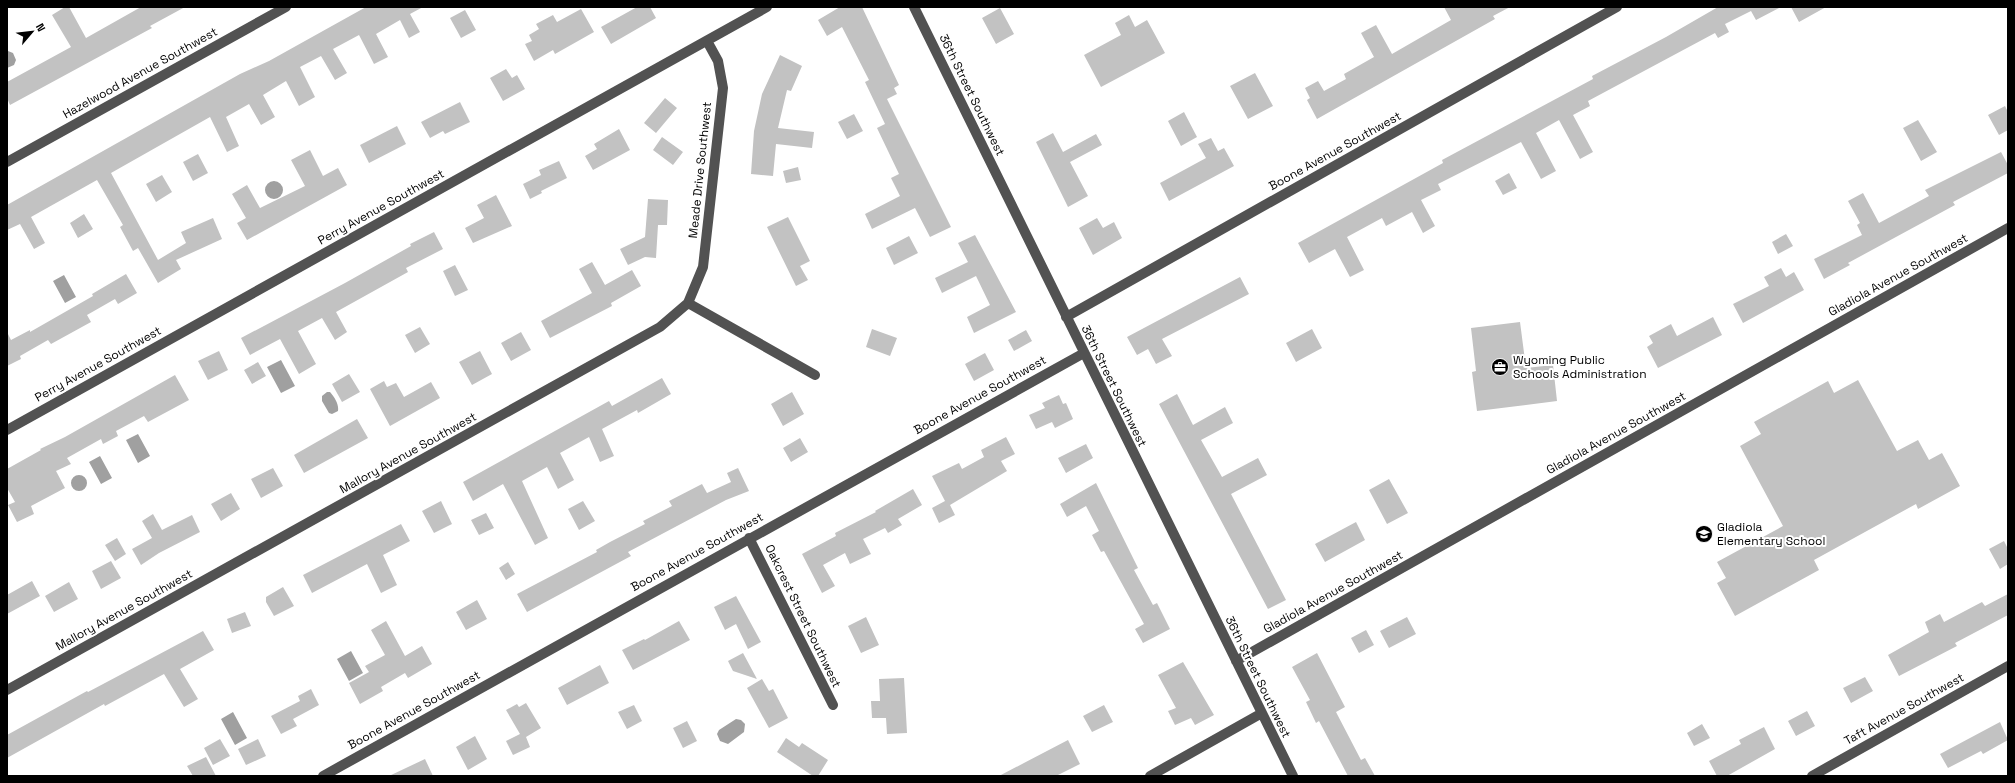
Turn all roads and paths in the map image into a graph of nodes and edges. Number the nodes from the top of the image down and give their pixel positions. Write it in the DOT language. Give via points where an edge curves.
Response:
graph roads {
  1 [pos="286,7"];
  2 [pos="767,7"];
  3 [pos="914,7"];
  4 [pos="1617,7"];
  5 [pos="707,41"];
  6 [pos="7,162"];
  7 [pos="2008,228"];
  8 [pos="688,303"];
  9 [pos="1066,317"];
  10 [pos="1084,353"];
  11 [pos="816,375"];
  12 [pos="7,430"];
  13 [pos="749,538"];
  14 [pos="1236,661"];
  15 [pos="2008,666"];
  16 [pos="7,690"];
  17 [pos="833,705"];
  18 [pos="1262,714"];
  19 [pos="323,776"];
  20 [pos="1150,776"];
  21 [pos="1293,776"];
  22 [pos="1812,776"];
  1 -- 6 [label="street, Hazelwood Avenue Southwest"];
  2 -- 5 [label="street, Perry Avenue Southwest"];
  3 -- 9 [label="street, 36th Street Southwest"];
  4 -- 9 [label="street, Boone Avenue Southwest"];
  5 -- 8 [label="street, Meade Drive Southwest" via="718,61 723,88 703,267"];
  5 -- 12 [label="street, Perry Avenue Southwest"];
  7 -- 14 [label="street, Gladiola Avenue Southwest"];
  8 -- 11 [label="street"];
  8 -- 16 [label="street, Mallory Avenue Southwest" via="660,327"];
  9 -- 10 [label="street, 36th Street Southwest"];
  10 -- 13 [label="street, Boone Avenue Southwest"];
  10 -- 14 [label="street, 36th Street Southwest"];
  13 -- 17 [label="street, Oakcrest Street Southwest"];
  13 -- 19 [label="street, Boone Avenue Southwest"];
  14 -- 18 [label="street, 36th Street Southwest"];
  15 -- 22 [label="street, Taft Avenue Southwest"];
  18 -- 20 [label="street"];
  18 -- 21 [label="street, 36th Street Southwest"];
}
